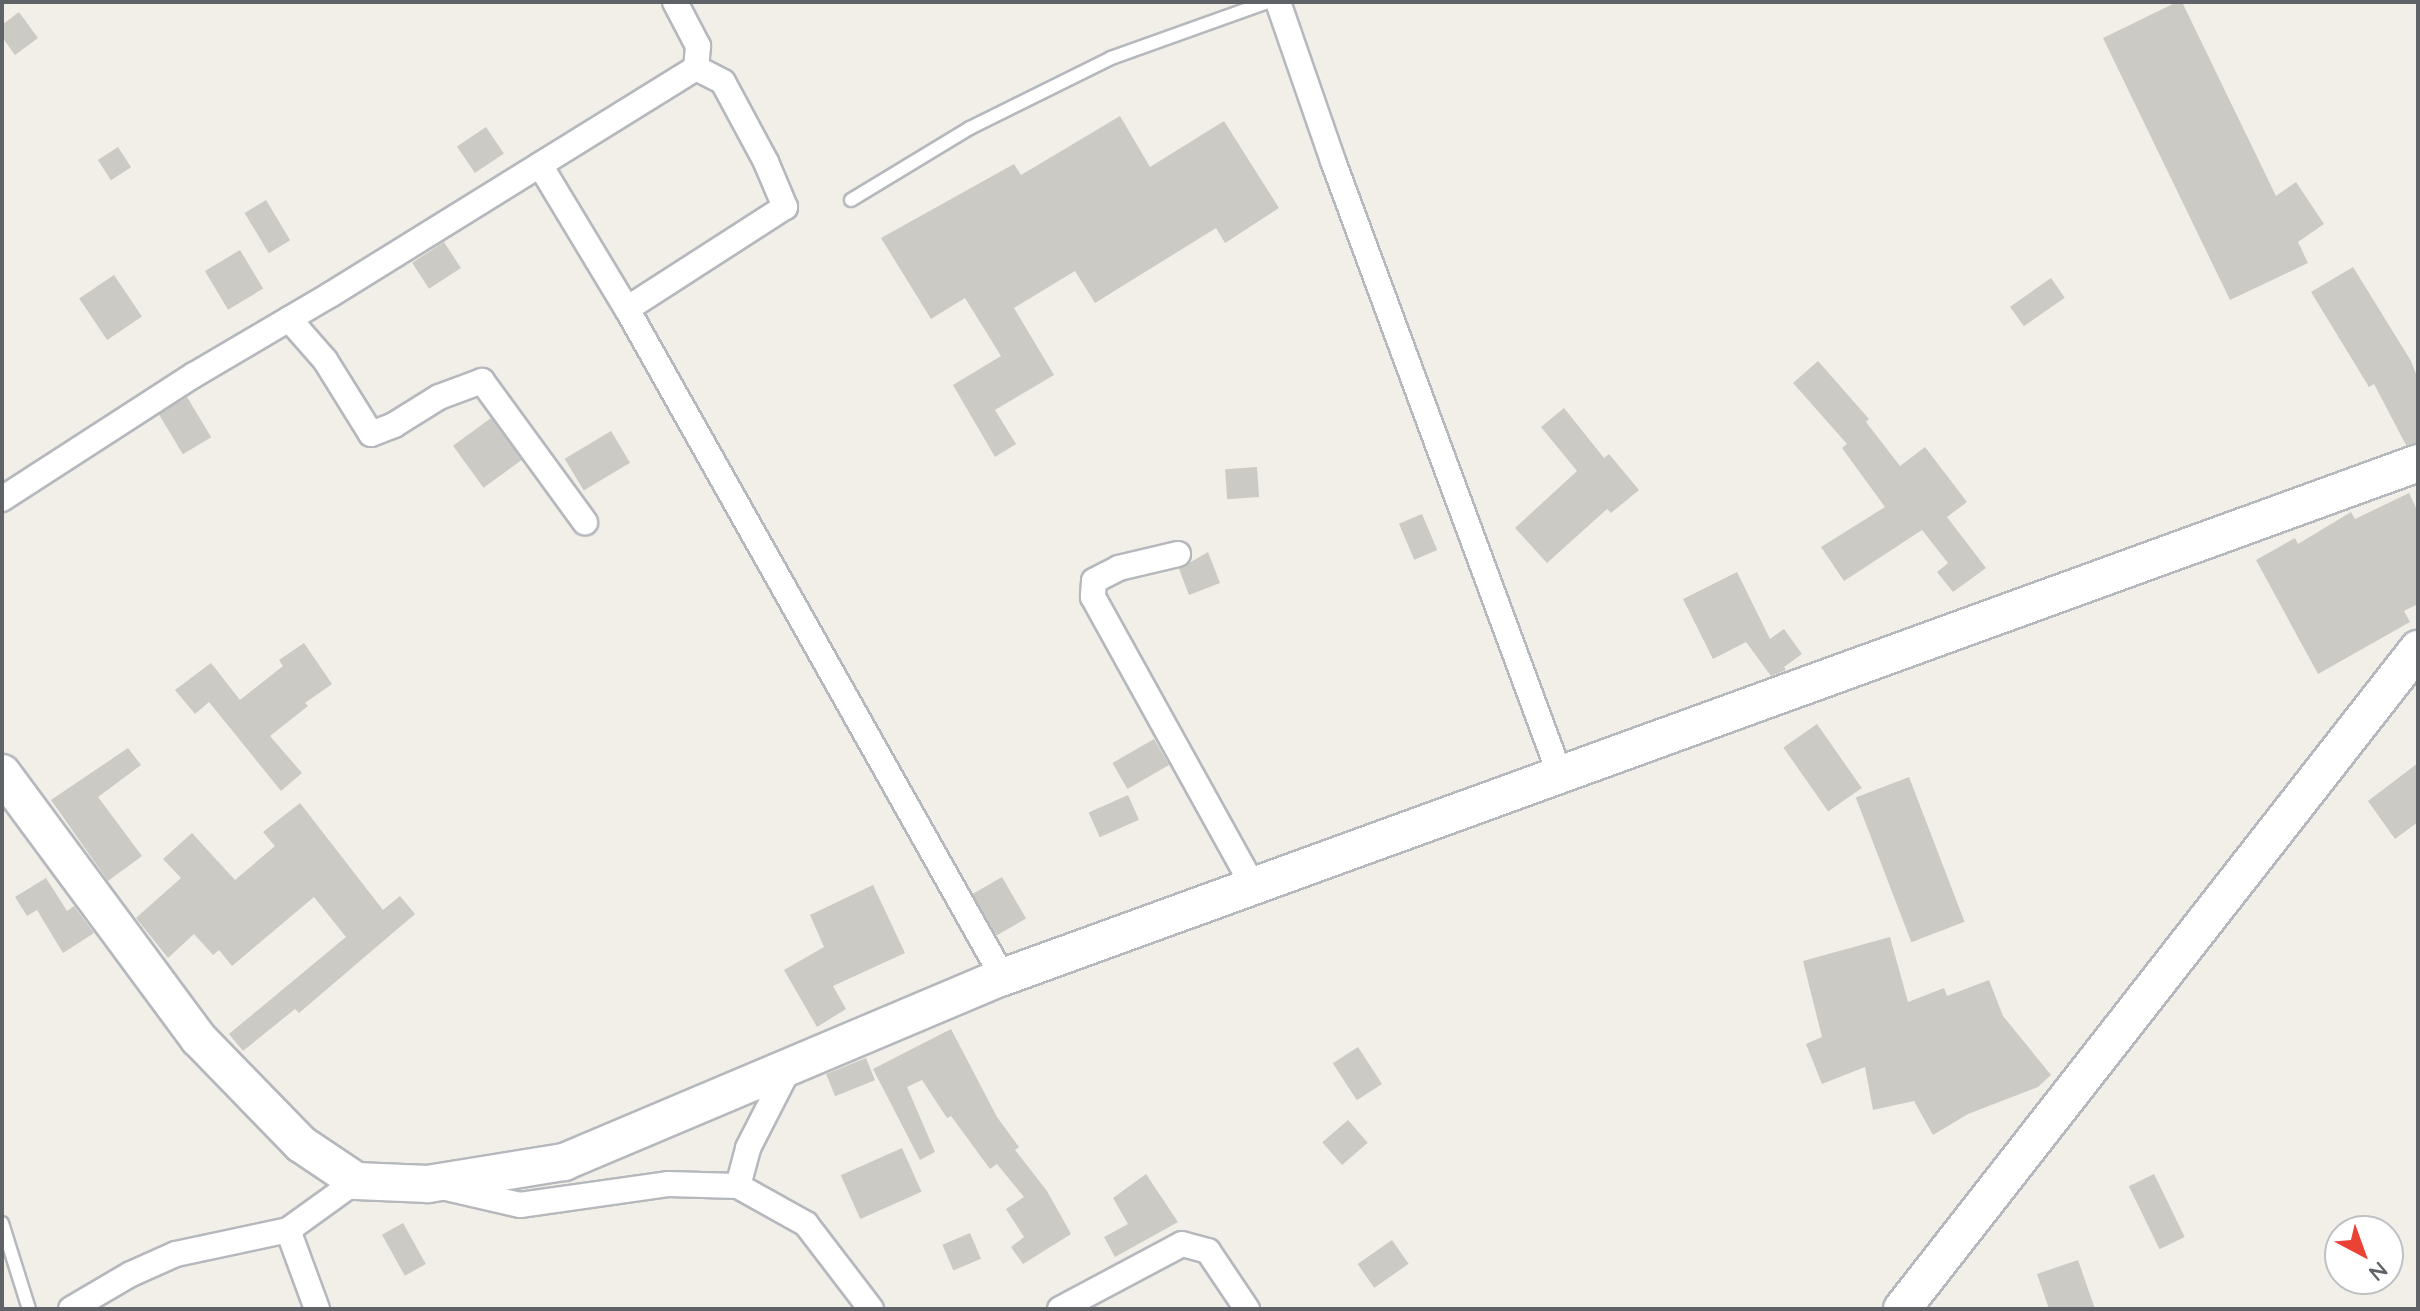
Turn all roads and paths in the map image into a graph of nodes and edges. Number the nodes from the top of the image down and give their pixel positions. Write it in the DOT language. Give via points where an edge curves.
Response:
graph roads {
  1 [pos="675,2"];
  2 [pos="1267,2"];
  3 [pos="1278,2"];
  4 [pos="696,68"];
  5 [pos="540,165"];
  6 [pos="851,200"];
  7 [pos="627,309"];
  8 [pos="289,319"];
  9 [pos="2418,463"];
  10 [pos="2,499"];
  11 [pos="585,522"];
  12 [pos="1178,554"];
  13 [pos="2418,649"];
  14 [pos="2,773"];
  15 [pos="1560,775"];
  16 [pos="1253,886"];
  17 [pos="1003,977"];
  18 [pos="788,1070"];
  19 [pos="356,1181"];
  20 [pos="428,1184"];
  21 [pos="738,1186"];
  22 [pos="2,1223"];
  23 [pos="288,1230"];
  24 [pos="29,1309"];
  25 [pos="71,1309"];
  26 [pos="317,1309"];
  27 [pos="871,1309"];
  28 [pos="1060,1309"];
  29 [pos="1247,1309"];
  30 [pos="1902,1309"];
  1 -- 4 [label="street" via="698,46"];
  2 -- 6 [label="lane" via="1111,58 970,128"];
  3 -- 15 [label="street"];
  4 -- 5 [label="street"];
  4 -- 7 [label="street" via="723,82 785,207"];
  5 -- 7 [label="street"];
  5 -- 8 [label="street"];
  7 -- 17 [label="street"];
  8 -- 10 [label="street"];
  8 -- 11 [label="street" via="325,360 371,434 439,397 482,381"];
  9 -- 15 [label="main road"];
  12 -- 16 [label="street" via="1107,574 1094,581 1093,597"];
  13 -- 30 [label="main road"];
  14 -- 19 [label="main road" via="198,1038 301,1144"];
  15 -- 16 [label="main road"];
  16 -- 17 [label="main road"];
  17 -- 18 [label="main road"];
  18 -- 20 [label="main road" via="564,1162"];
  18 -- 21 [label="street" via="748,1148"];
  19 -- 20 [label="main road"];
  19 -- 23 [label="street"];
  20 -- 21 [label="street" via="520,1205 668,1184"];
  21 -- 27 [label="street" via="806,1224"];
  22 -- 24 [label="lane"];
  23 -- 25 [label="street" via="176,1254"];
  23 -- 26 [label="street"];
  28 -- 29 [label="street" via="1182,1244 1208,1251"];
}
